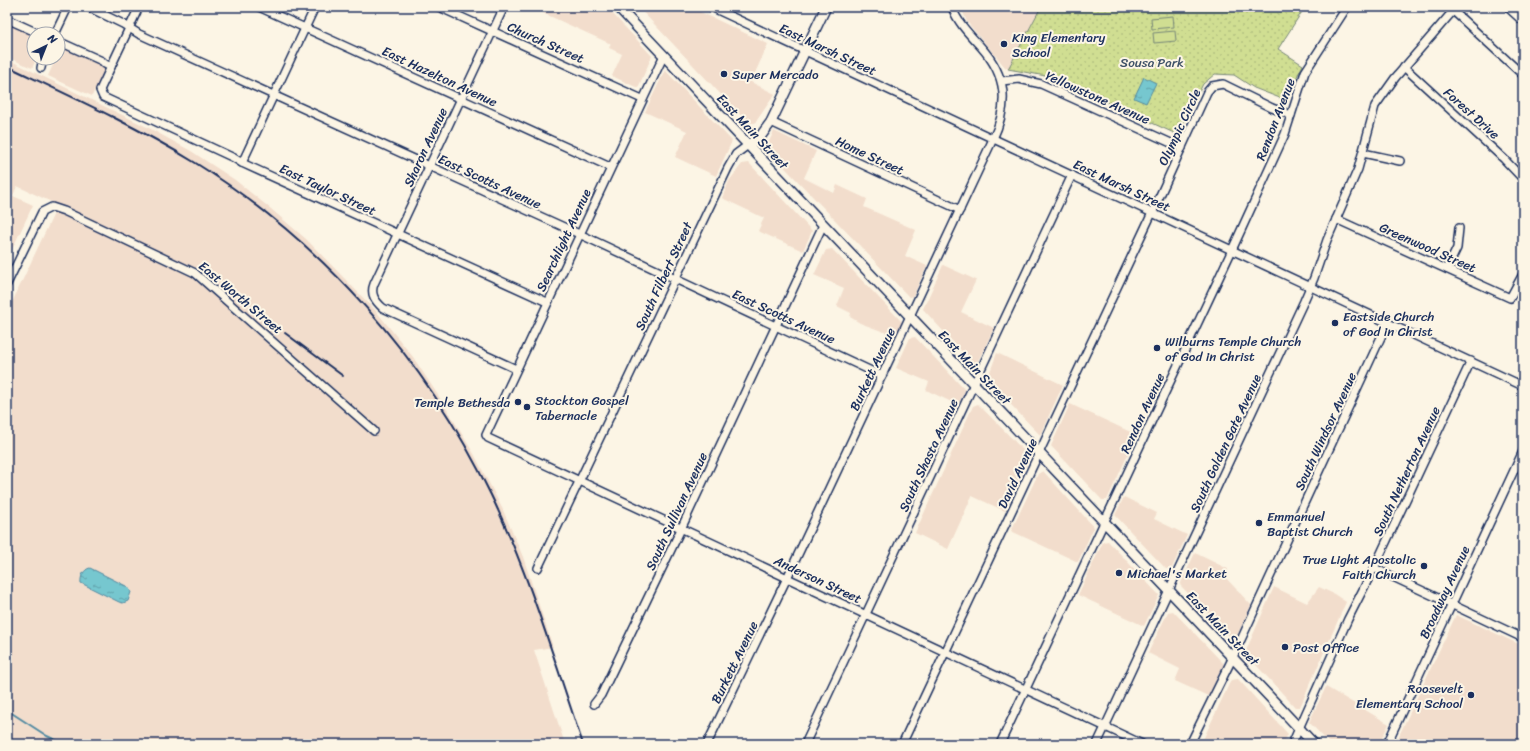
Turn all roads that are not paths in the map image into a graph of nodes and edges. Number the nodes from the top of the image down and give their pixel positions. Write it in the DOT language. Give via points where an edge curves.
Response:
graph roads {
  1 [pos="68,7"];
  2 [pos="88,7"];
  3 [pos="139,7"];
  4 [pos="259,7"];
  5 [pos="315,7"];
  6 [pos="439,7"];
  7 [pos="504,7"];
  8 [pos="618,7"];
  9 [pos="711,7"];
  10 [pos="826,7"];
  11 [pos="952,7"];
  12 [pos="1347,7"];
  13 [pos="1511,7"];
  14 [pos="1517,7"];
  15 [pos="1451,9"];
  16 [pos="1523,12"];
  17 [pos="1523,18"];
  18 [pos="7,19"];
  19 [pos="59,26"];
  20 [pos="26,28"];
  21 [pos="129,28"];
  22 [pos="305,28"];
  23 [pos="493,32"];
  24 [pos="66,45"];
  25 [pos="805,51"];
  26 [pos="664,55"];
  27 [pos="111,67"];
  28 [pos="1404,67"];
  29 [pos="1523,75"];
  30 [pos="1002,81"];
  31 [pos="273,96"];
  32 [pos="461,99"];
  33 [pos="642,99"];
  34 [pos="1291,115"];
  35 [pos="771,122"];
  36 [pos="993,138"];
  37 [pos="748,145"];
  38 [pos="1182,148"];
  39 [pos="1363,153"];
  40 [pos="1400,161"];
  41 [pos="242,163"];
  42 [pos="429,166"];
  43 [pos="610,167"];
  44 [pos="1072,175"];
  45 [pos="1523,179"];
  46 [pos="960,210"];
  47 [pos="1152,213"];
  48 [pos="1336,219"];
  49 [pos="823,225"];
  50 [pos="1459,228"];
  51 [pos="398,234"];
  52 [pos="579,234"];
  53 [pos="1232,250"];
  54 [pos="1447,269"];
  55 [pos="1523,274"];
  56 [pos="676,279"];
  57 [pos="7,284"];
  58 [pos="1311,286"];
  59 [pos="547,302"];
  60 [pos="910,317"];
  61 [pos="1388,322"];
  62 [pos="776,326"];
  63 [pos="1471,361"];
  64 [pos="516,369"];
  65 [pos="882,376"];
  66 [pos="974,385"];
  67 [pos="1523,386"];
  68 [pos="374,431"];
  69 [pos="486,435"];
  70 [pos="1523,451"];
  71 [pos="1039,453"];
  72 [pos="579,481"];
  73 [pos="1104,522"];
  74 [pos="681,529"];
  75 [pos="538,568"];
  76 [pos="1374,568"];
  77 [pos="787,578"];
  78 [pos="1169,591"];
  79 [pos="1452,604"];
  80 [pos="867,615"];
  81 [pos="1523,638"];
  82 [pos="946,652"];
  83 [pos="1233,657"];
  84 [pos="1026,690"];
  85 [pos="594,704"];
  86 [pos="1105,727"];
  87 [pos="1299,728"];
  88 [pos="707,744"];
  89 [pos="805,744"];
  90 [pos="902,744"];
  91 [pos="1000,744"];
  92 [pos="1097,744"];
  93 [pos="1142,744"];
  94 [pos="1190,744"];
  95 [pos="1292,744"];
  96 [pos="1314,744"];
  97 [pos="1387,744"];
  1 -- 19 [label="street"];
  2 -- 21 [label="street, East Scotts Avenue"];
  3 -- 21 [label="street"];
  4 -- 22 [label="street, East Hazelton Avenue"];
  5 -- 22 [label="street"];
  6 -- 23 [label="street, Church Street"];
  7 -- 23 [label="street, Sharon Avenue"];
  8 -- 26 [label="main road, East Main Street"];
  9 -- 25 [label="street, East Marsh Street"];
  10 -- 25 [label="main road, South Filbert Street"];
  11 -- 30 [label="street, Burkett Avenue" via="969,34 990,58"];
  12 -- 34 [label="street, Rendon Avenue" via="1305,72"];
  13 -- 17 [label="highway"];
  14 -- 16 [label="highway"];
  15 -- 28 [label="street, South Golden Gate Avenue"];
  15 -- 29 [label="street"];
  18 -- 20 [label="street"];
  21 -- 27 [label="street"];
  21 -- 31 [label="street, East Scotts Avenue"];
  22 -- 31 [label="street"];
  22 -- 32 [label="street, East Hazelton Avenue"];
  23 -- 32 [label="street, Sharon Avenue"];
  23 -- 33 [label="street, Church Street"];
  24 -- 27 [label="street"];
  25 -- 35 [label="main road, South Filbert Street"];
  25 -- 36 [label="street, East Marsh Street"];
  26 -- 33 [label="street, Searchlight Avenue"];
  26 -- 37 [label="main road, East Main Street"];
  27 -- 41 [label="street, East Taylor Street" via="100,90 103,97"];
  28 -- 39 [label="street, South Golden Gate Avenue" via="1375,106"];
  28 -- 45 [label="street, Forest Drive"];
  30 -- 36 [label="street, Burkett Avenue" via="1003,110"];
  30 -- 38 [label="street, Yellowstone Avenue" via="1019,79 1041,84"];
  31 -- 41 [label="street"];
  31 -- 42 [label="street, East Scotts Avenue"];
  32 -- 42 [label="street, Sharon Avenue"];
  32 -- 43 [label="street, East Hazelton Avenue"];
  33 -- 43 [label="street, Searchlight Avenue"];
  34 -- 38 [label="street, Olympic Circle" via="1218,84 1207,92"];
  34 -- 53 [label="street, Rendon Avenue" via="1285,134"];
  35 -- 37 [label="main road, South Filbert Street" via="760,137"];
  35 -- 46 [label="street, Home Street"];
  36 -- 44 [label="street, East Marsh Street"];
  36 -- 46 [label="street, Burkett Avenue"];
  37 -- 49 [label="main road, East Main Street"];
  37 -- 56 [label="street, South Filbert Street" via="736,154 728,168"];
  38 -- 47 [label="street, Olympic Circle"];
  39 -- 40 [label="street"];
  39 -- 48 [label="street, South Golden Gate Avenue"];
  41 -- 51 [label="street, East Taylor Street"];
  42 -- 51 [label="street, Sharon Avenue"];
  42 -- 52 [label="street, East Scotts Avenue"];
  43 -- 52 [label="street, Searchlight Avenue"];
  44 -- 47 [label="street, East Marsh Street"];
  44 -- 66 [label="street, South Shasta Avenue"];
  46 -- 60 [label="street, Burkett Avenue"];
  47 -- 53 [label="street, East Marsh Street"];
  47 -- 71 [label="street, David Avenue"];
  48 -- 54 [label="street, Greenwood Street"];
  48 -- 58 [label="street, South Golden Gate Avenue" via="1326,240"];
  49 -- 60 [label="main road, East Main Street"];
  49 -- 62 [label="street, South Sullivan Avenue"];
  50 -- 54 [label="street" via="1457,248"];
  51 -- 59 [label="street, East Taylor Street"];
  51 -- 64 [label="street, Sharon Avenue" via="372,289 374,298 383,308"];
  52 -- 56 [label="street, East Scotts Avenue"];
  52 -- 59 [label="street, Searchlight Avenue"];
  53 -- 58 [label="street, East Marsh Street"];
  53 -- 73 [label="street, Rendon Avenue"];
  54 -- 55 [label="street, Greenwood Street" via="1510,298"];
  56 -- 62 [label="street, East Scotts Avenue"];
  56 -- 72 [label="street, South Filbert Street"];
  57 -- 68 [label="street, East Worth Street" via="42,212 52,207 64,211 195,273"];
  58 -- 61 [label="street, East Marsh Street"];
  58 -- 78 [label="street, South Golden Gate Avenue"];
  59 -- 64 [label="street, Searchlight Avenue"];
  60 -- 65 [label="street, Burkett Avenue"];
  60 -- 66 [label="main road, East Main Street"];
  61 -- 63 [label="street, East Marsh Street"];
  61 -- 83 [label="street, South Windsor Avenue"];
  62 -- 65 [label="street, East Scotts Avenue"];
  62 -- 74 [label="street, South Sullivan Avenue"];
  63 -- 67 [label="street, East Marsh Street"];
  63 -- 76 [label="street, South Netherton Avenue"];
  64 -- 69 [label="street, Searchlight Avenue"];
  65 -- 77 [label="street, Burkett Avenue"];
  66 -- 71 [label="main road, East Main Street"];
  66 -- 80 [label="street, South Shasta Avenue"];
  69 -- 72 [label="street, Anderson Street"];
  70 -- 79 [label="street, Broadway Avenue"];
  71 -- 73 [label="main road, East Main Street"];
  71 -- 82 [label="street, David Avenue"];
  72 -- 74 [label="street, Anderson Street"];
  72 -- 75 [label="street, South Filbert Street"];
  73 -- 78 [label="main road, East Main Street"];
  73 -- 84 [label="street, Rendon Avenue"];
  74 -- 77 [label="street, Anderson Street"];
  74 -- 85 [label="street, South Sullivan Avenue" via="601,695"];
  76 -- 79 [label="street"];
  76 -- 87 [label="street, South Netherton Avenue"];
  77 -- 80 [label="street, Anderson Street"];
  77 -- 88 [label="street, Burkett Avenue"];
  78 -- 83 [label="main road, East Main Street"];
  78 -- 86 [label="street, South Golden Gate Avenue"];
  79 -- 81 [label="street"];
  79 -- 97 [label="street, Broadway Avenue"];
  80 -- 82 [label="street, Anderson Street"];
  80 -- 89 [label="street, South Shasta Avenue"];
  82 -- 84 [label="street, Anderson Street"];
  82 -- 90 [label="street, David Avenue"];
  83 -- 87 [label="main road, East Main Street"];
  83 -- 94 [label="street, South Windsor Avenue"];
  84 -- 86 [label="street, Anderson Street"];
  84 -- 91 [label="street, Rendon Avenue"];
  86 -- 92 [label="street, South Golden Gate Avenue"];
  86 -- 93 [label="street, Anderson Street"];
  87 -- 95 [label="street, South Netherton Avenue"];
  87 -- 96 [label="main road, East Main Street"];
}
